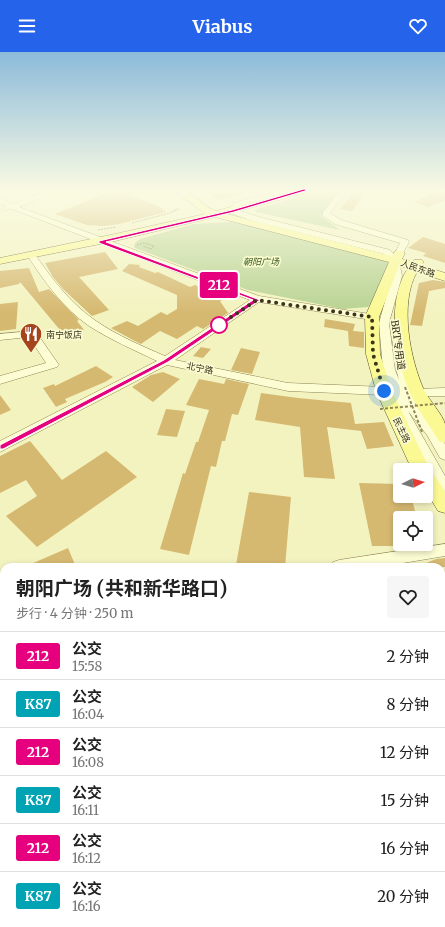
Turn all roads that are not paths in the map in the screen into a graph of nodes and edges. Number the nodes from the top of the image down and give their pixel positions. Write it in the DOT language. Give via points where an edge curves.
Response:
graph roads {
  1 [pos="79,231"];
  2 [pos="121,231"];
  3 [pos="125,231"];
  4 [pos="297,231"];
  5 [pos="308,231"];
  6 [pos="367,231"];
  7 [pos="96,237"];
  8 [pos="31,255"];
  9 [pos="0,256"];
  10 [pos="397,256"];
  11 [pos="0,261"];
  12 [pos="416,265"];
  13 [pos="445,270"];
  14 [pos="445,277"];
  15 [pos="257,300"];
  16 [pos="372,317"];
  17 [pos="0,337"];
  18 [pos="166,361"];
  19 [pos="0,380"];
  20 [pos="400,390"];
  21 [pos="445,392"];
  22 [pos="445,437"];
  23 [pos="0,447"];
  24 [pos="445,454"];
  25 [pos="419,463"];
  26 [pos="445,465"];
  27 [pos="433,488"];
  28 [pos="445,488"];
  29 [pos="445,506"];
  30 [pos="445,550"];
  31 [pos="364,563"];
  1 -- 7 [label="street"];
  2 -- 7 [label="main road"];
  3 -- 7 [label="main road"];
  4 -- 10 [label="main road, 人民东路"];
  5 -- 10 [label="main road, 人民东路"];
  6 -- 10 [label="street" via="404,242"];
  7 -- 8 [label="main road"];
  7 -- 9 [label="main road"];
  7 -- 15 [label="street"];
  8 -- 11 [label="main road"];
  8 -- 18 [label="street, 北宁路" via="66,301 92,323"];
  10 -- 12 [label="main road, 人民东路"];
  10 -- 16 [label="main road, 民主路"];
  10 -- 20 [label="street, BRT专用道" via="381,311 378,339 383,369"];
  10 -- 24 [label="street, BRT专用道" via="397,276 392,300 400,364 426,432"];
  12 -- 13 [label="main road, 人民东路"];
  12 -- 14 [label="main road, 人民东路"];
  12 -- 20 [label="main road, 民主路" via="406,285 401,312 404,349"];
  15 -- 16 [label="street"];
  15 -- 18 [label="street"];
  16 -- 20 [label="main road, 民主路" via="373,354"];
  17 -- 19 [label="street" via="32,334 53,364"];
  18 -- 20 [label="street, 北宁路" via="288,387"];
  18 -- 23 [label="street"];
  20 -- 21 [label="street, 北宁路"];
  20 -- 22 [label="main road, 民主路"];
  20 -- 25 [label="main road, 民主路"];
  20 -- 26 [label="street, BRT专用道"];
  20 -- 28 [label="street, BRT专用道" via="408,424"];
  27 -- 29 [label="main road"];
  30 -- 31 [label="street"];
}
